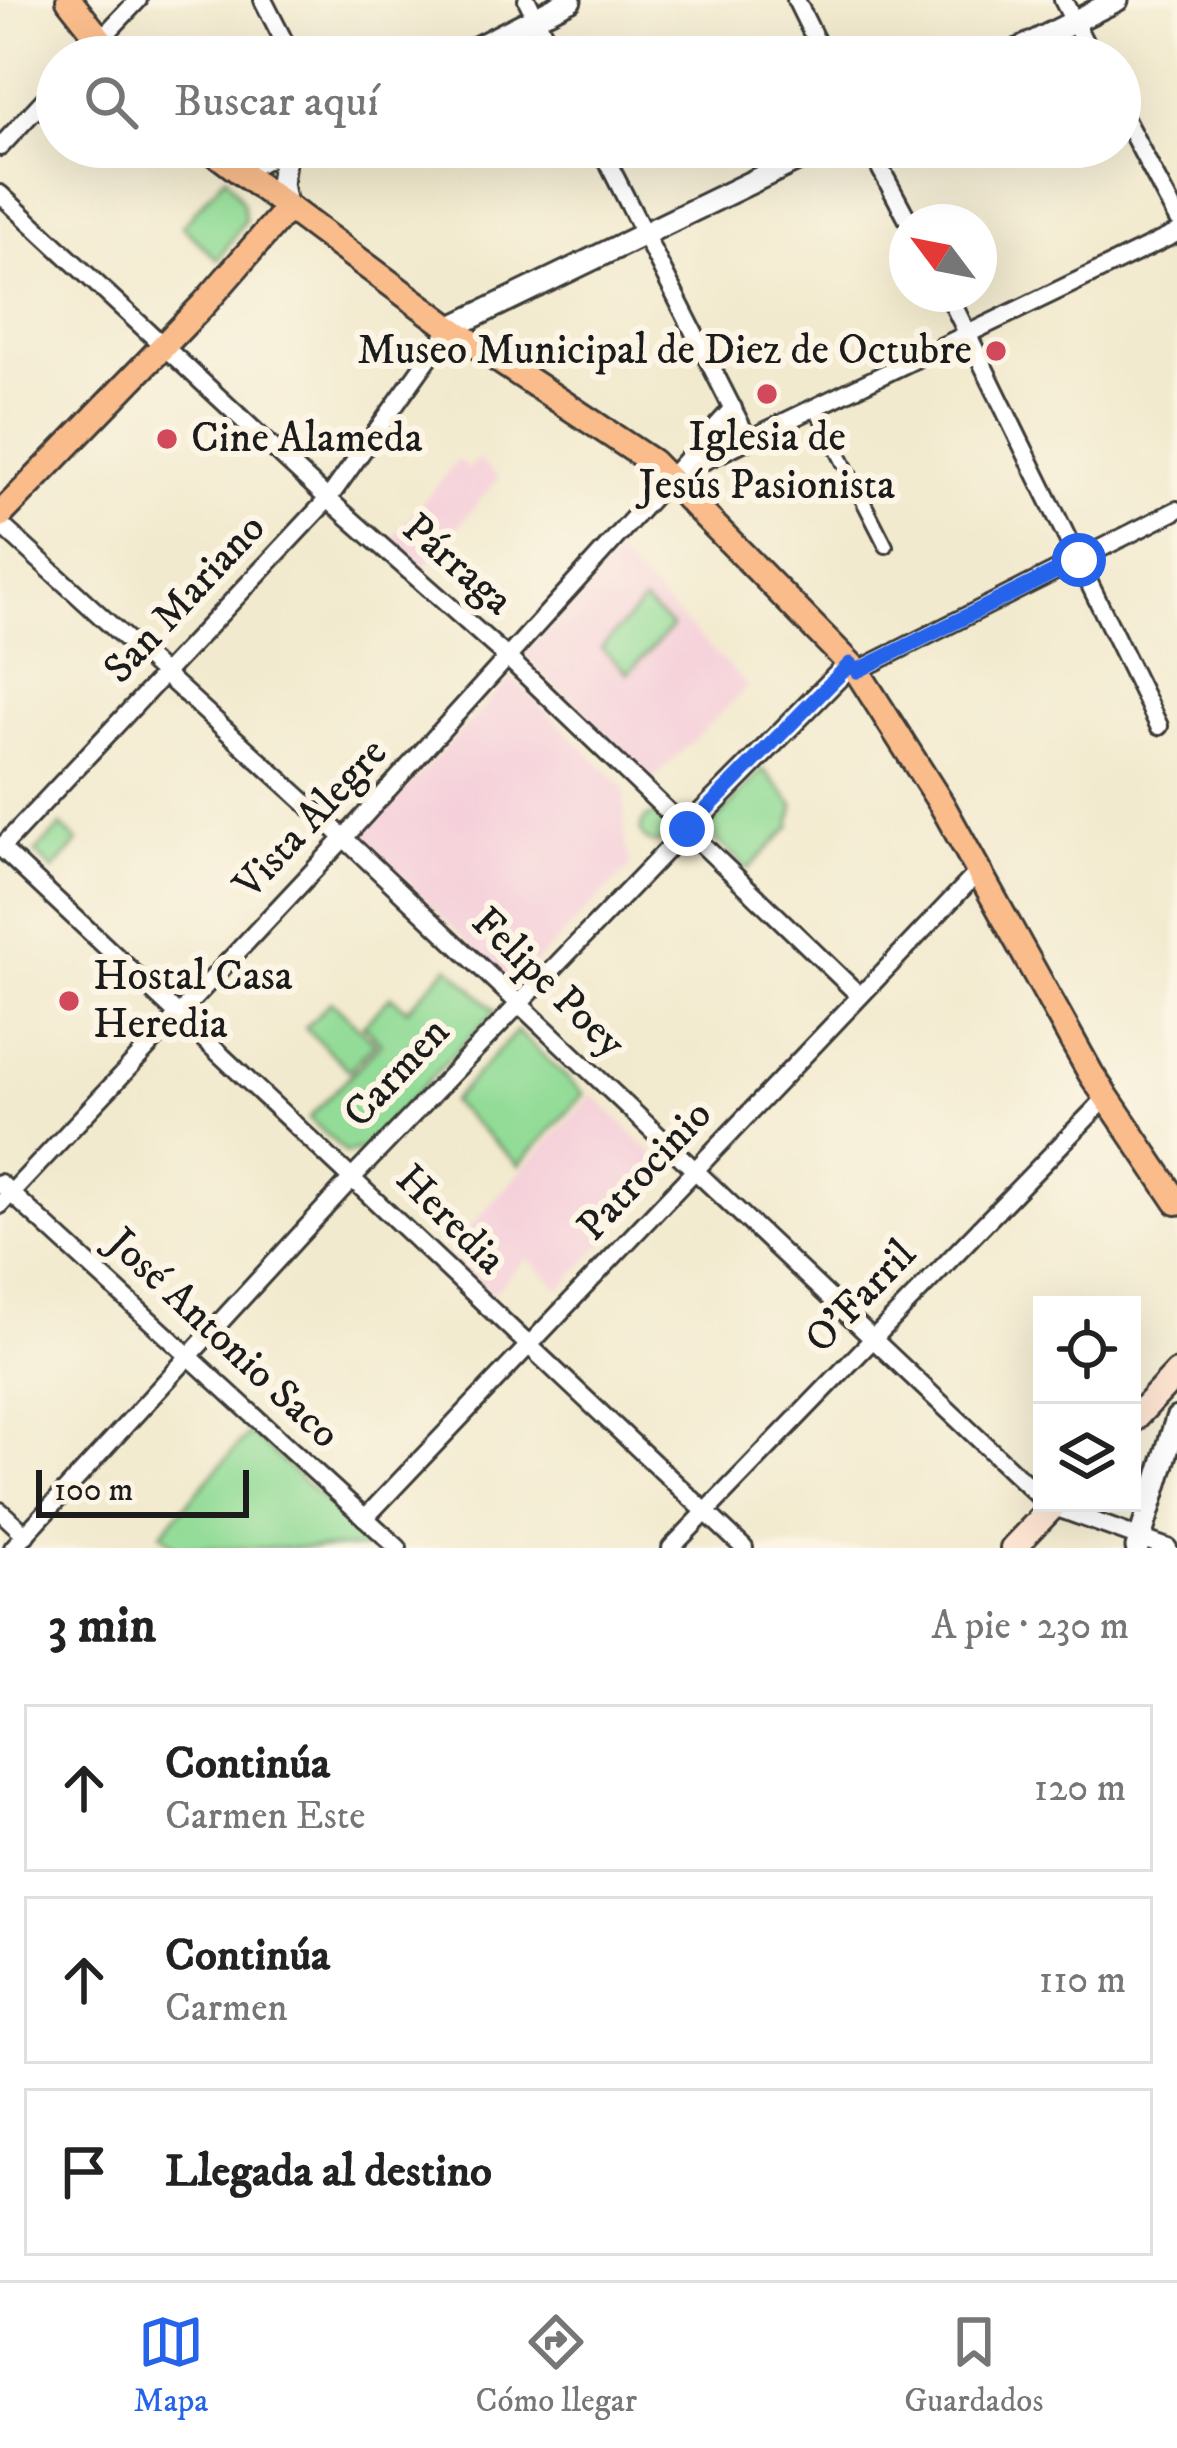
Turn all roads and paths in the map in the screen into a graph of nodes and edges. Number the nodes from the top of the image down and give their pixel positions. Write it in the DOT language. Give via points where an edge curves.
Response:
graph roads {
  1 [pos="69,0"];
  2 [pos="138,0"];
  3 [pos="263,0"];
  4 [pos="570,0"];
  5 [pos="796,0"];
  6 [pos="1063,0"];
  7 [pos="1117,0"];
  8 [pos="531,9"];
  9 [pos="1073,22"];
  10 [pos="90,36"];
  11 [pos="110,36"];
  12 [pos="281,36"];
  13 [pos="490,36"];
  14 [pos="544,36"];
  15 [pos="814,36"];
  16 [pos="1045,36"];
  17 [pos="1081,36"];
  18 [pos="36,109"];
  19 [pos="0,148"];
  20 [pos="1141,150"];
  21 [pos="235,168"];
  22 [pos="258,168"];
  23 [pos="282,168"];
  24 [pos="610,168"];
  25 [pos="781,168"];
  26 [pos="880,168"];
  27 [pos="247,177"];
  28 [pos="0,194"];
  29 [pos="899,204"];
  30 [pos="286,210"];
  31 [pos="1177,218"];
  32 [pos="1177,233"];
  33 [pos="644,235"];
  34 [pos="247,256"];
  35 [pos="957,312"];
  36 [pos="450,328"];
  37 [pos="970,336"];
  38 [pos="163,347"];
  39 [pos="733,408"];
  40 [pos="816,410"];
  41 [pos="749,441"];
  42 [pos="669,477"];
  43 [pos="328,500"];
  44 [pos="1177,510"];
  45 [pos="0,520"];
  46 [pos="886,546"];
  47 [pos="1079,560"];
  48 [pos="508,658"];
  49 [pos="854,668"];
  50 [pos="163,675"];
  51 [pos="1159,726"];
  52 [pos="687,829"];
  53 [pos="344,838"];
  54 [pos="0,848"];
  55 [pos="979,872"];
  56 [pos="860,996"];
  57 [pos="517,1003"];
  58 [pos="179,1012"];
  59 [pos="1106,1098"];
  60 [pos="692,1172"];
  61 [pos="354,1176"];
  62 [pos="4,1194"];
  63 [pos="1177,1202"];
  64 [pos="870,1339"];
  65 [pos="529,1348"];
  66 [pos="187,1358"];
  67 [pos="1177,1373"];
  68 [pos="1141,1411"];
  69 [pos="1177,1418"];
  70 [pos="1033,1488"];
  71 [pos="0,1510"];
  72 [pos="704,1511"];
  73 [pos="1042,1512"];
  74 [pos="1069,1512"];
  75 [pos="365,1518"];
  76 [pos="20,1541"];
  77 [pos="1138,1544"];
  78 [pos="392,1546"];
  79 [pos="670,1548"];
  80 [pos="744,1548"];
  81 [pos="1013,1548"];
  82 [pos="1168,1548"];
  1 -- 10 [label="main road"];
  2 -- 11 [label="street"];
  3 -- 12 [label="street"];
  4 -- 8 [label="street"];
  5 -- 15 [label="street"];
  6 -- 9 [label="street"];
  7 -- 9 [label="street"];
  8 -- 13 [label="street"];
  8 -- 14 [label="street"];
  9 -- 16 [label="street"];
  9 -- 17 [label="street"];
  18 -- 19 [label="street"];
  20 -- 31 [label="street"];
  21 -- 27 [label="main road"];
  22 -- 27 [label="street"];
  23 -- 30 [label="street"];
  24 -- 33 [label="street"];
  25 -- 33 [label="street"];
  26 -- 29 [label="street"];
  27 -- 30 [label="main road"];
  27 -- 34 [label="main road" via="259,217"];
  28 -- 38 [label="street, Párraga"];
  30 -- 34 [label="main road"];
  30 -- 36 [label="main road"];
  32 -- 37 [label="street"];
  33 -- 36 [label="street"];
  33 -- 39 [label="street"];
  34 -- 38 [label="main road"];
  35 -- 37 [label="street"];
  36 -- 42 [label="main road"];
  36 -- 43 [label="street, San Mariano"];
  37 -- 40 [label="street"];
  37 -- 47 [label="street"];
  38 -- 43 [label="street, Párraga"];
  38 -- 45 [label="main road"];
  39 -- 41 [label="street"];
  39 -- 42 [label="street, Vista Alegre"];
  40 -- 41 [label="street"];
  40 -- 46 [label="street"];
  41 -- 42 [label="street"];
  42 -- 48 [label="street, Vista Alegre"];
  42 -- 49 [label="main road"];
  43 -- 48 [label="street, Párraga"];
  43 -- 50 [label="street, San Mariano"];
  44 -- 47 [label="street"];
  45 -- 50 [label="street, Felipe Poey"];
  47 -- 49 [label="street"];
  47 -- 51 [label="street"];
  48 -- 52 [label="street, Párraga"];
  48 -- 53 [label="street, Vista Alegre"];
  49 -- 52 [label="street, Carmen"];
  49 -- 55 [label="main road"];
  50 -- 53 [label="street, Felipe Poey"];
  50 -- 54 [label="street, San Mariano"];
  52 -- 56 [label="street, Párraga"];
  52 -- 57 [label="street, Carmen"];
  53 -- 57 [label="street, Felipe Poey"];
  53 -- 58 [label="street, Vista Alegre"];
  54 -- 58 [label="street, Heredia"];
  55 -- 56 [label="street, Patrocinio"];
  55 -- 59 [label="main road"];
  56 -- 60 [label="street, Patrocinio"];
  57 -- 60 [label="street, Felipe Poey"];
  57 -- 61 [label="street, Carmen"];
  58 -- 61 [label="street, Heredia"];
  58 -- 62 [label="street, Vista Alegre"];
  59 -- 63 [label="main road"];
  59 -- 64 [label="street, O'Farril"];
  60 -- 64 [label="street, Felipe Poey"];
  60 -- 65 [label="street, Patrocinio"];
  61 -- 65 [label="street, Heredia"];
  61 -- 66 [label="street, Carmen"];
  62 -- 66 [label="street, José Antonio Saco"];
  64 -- 70 [label="street, Felipe Poey"];
  64 -- 72 [label="street, O'Farril"];
  65 -- 72 [label="street, Heredia"];
  65 -- 75 [label="street, Patrocinio"];
  66 -- 75 [label="street, José Antonio Saco"];
  66 -- 76 [label="street, Carmen"];
  67 -- 68 [label="main road"];
  69 -- 77 [label="street"];
  71 -- 76 [label="street"];
  72 -- 79 [label="street, O'Farril"];
  72 -- 80 [label="street, Heredia"];
  73 -- 81 [label="main road"];
  74 -- 77 [label="street"];
  75 -- 78 [label="street, José Antonio Saco"];
  77 -- 82 [label="street"];
}
